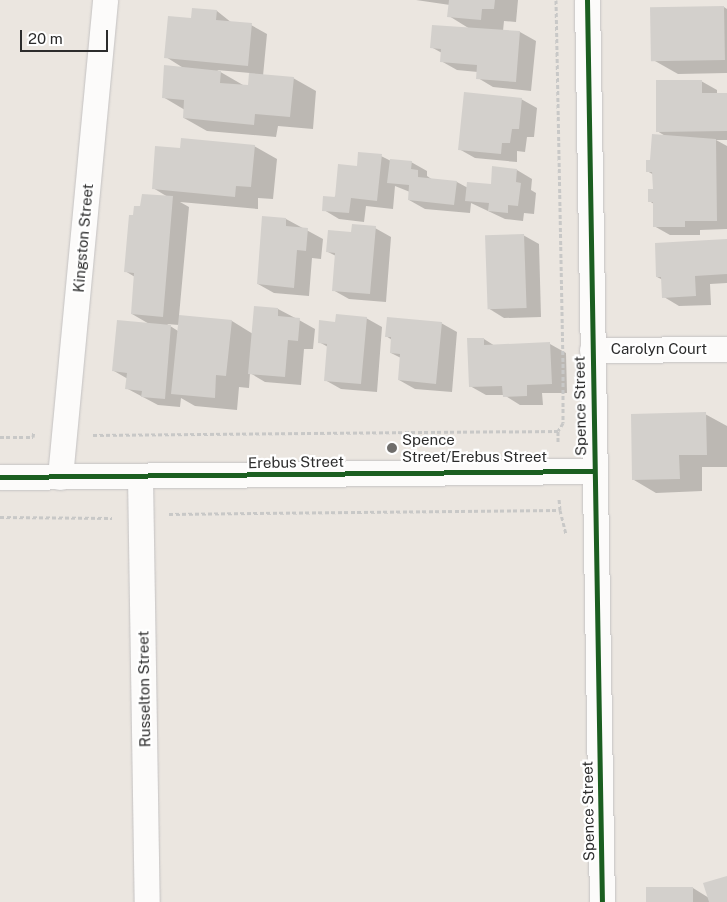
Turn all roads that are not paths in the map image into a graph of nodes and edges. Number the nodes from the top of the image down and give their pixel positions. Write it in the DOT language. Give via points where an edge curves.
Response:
graph roads {
  1 [pos="105,0"];
  2 [pos="587,0"];
  3 [pos="727,349"];
  4 [pos="592,350"];
  5 [pos="593,471"];
  6 [pos="140,476"];
  7 [pos="0,477"];
  8 [pos="60,477"];
  9 [pos="147,902"];
  10 [pos="602,902"];
  1 -- 8 [label="street, Kingston Street"];
  2 -- 4 [label="street, Spence Street"];
  3 -- 4 [label="street, Carolyn Court"];
  4 -- 5 [label="street, Spence Street"];
  5 -- 6 [label="street, Erebus Street"];
  5 -- 10 [label="street, Spence Street"];
  6 -- 8 [label="street, Erebus Street"];
  6 -- 9 [label="street, Russelton Street"];
  7 -- 8 [label="street, Erebus Street"];
}
